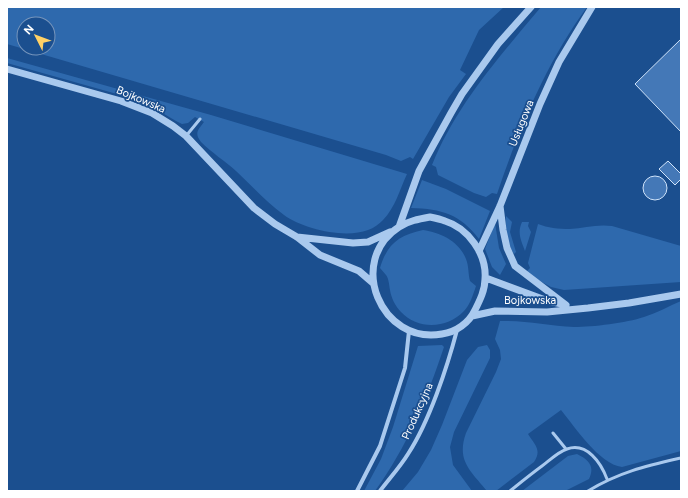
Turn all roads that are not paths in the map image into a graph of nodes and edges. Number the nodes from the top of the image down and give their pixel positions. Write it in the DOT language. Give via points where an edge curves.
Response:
graph roads {
  1 [pos="531,7"];
  2 [pos="592,7"];
  3 [pos="7,69"];
  4 [pos="200,119"];
  5 [pos="186,136"];
  6 [pos="500,206"];
  7 [pos="399,227"];
  8 [pos="393,231"];
  9 [pos="297,237"];
  10 [pos="480,252"];
  11 [pos="486,278"];
  12 [pos="373,283"];
  13 [pos="681,294"];
  14 [pos="566,305"];
  15 [pos="588,308"];
  16 [pos="472,316"];
  17 [pos="457,330"];
  18 [pos="408,331"];
  19 [pos="553,433"];
  20 [pos="566,449"];
  21 [pos="681,458"];
  22 [pos="607,479"];
  23 [pos="357,491"];
  24 [pos="380,491"];
  25 [pos="510,491"];
  26 [pos="588,491"];
  1 -- 7 [label="street" via="498,44 462,94 419,171"];
  2 -- 6 [label="street, Usługowa" via="559,62"];
  3 -- 5 [label="street, Bojkowska" via="121,100 152,113"];
  4 -- 5 [label="lane"];
  5 -- 9 [label="street, Bojkowska" via="254,208"];
  6 -- 10 [label="street, Usługowa"];
  6 -- 14 [label="street" via="507,248 515,266"];
  7 -- 8 [label="street"];
  7 -- 10 [label="street" via="414,220 430,217 446,221 470,237"];
  8 -- 9 [label="street, Bojkowska" via="368,242 353,243"];
  8 -- 12 [label="street" via="376,254"];
  9 -- 12 [label="street, Bojkowska" via="320,255 359,271"];
  10 -- 11 [label="street"];
  11 -- 14 [label="street, Bojkowska"];
  11 -- 16 [label="street" via="484,290"];
  12 -- 18 [label="street" via="391,319"];
  13 -- 15 [label="street, Bojkowska"];
  14 -- 15 [label="street, Bojkowska"];
  15 -- 16 [label="street, Bojkowska" via="547,312 495,311"];
  16 -- 17 [label="street"];
  17 -- 18 [label="street" via="433,336"];
  17 -- 24 [label="street, Produkcyjna" via="435,397 422,425 408,453"];
  18 -- 23 [label="street, Produkcyjna" via="405,368 380,446"];
  19 -- 20 [label="lane"];
  20 -- 22 [label="lane" via="572,447 585,450 596,460"];
  20 -- 25 [label="lane"];
  21 -- 22 [label="lane"];
  22 -- 26 [label="lane"];
}
